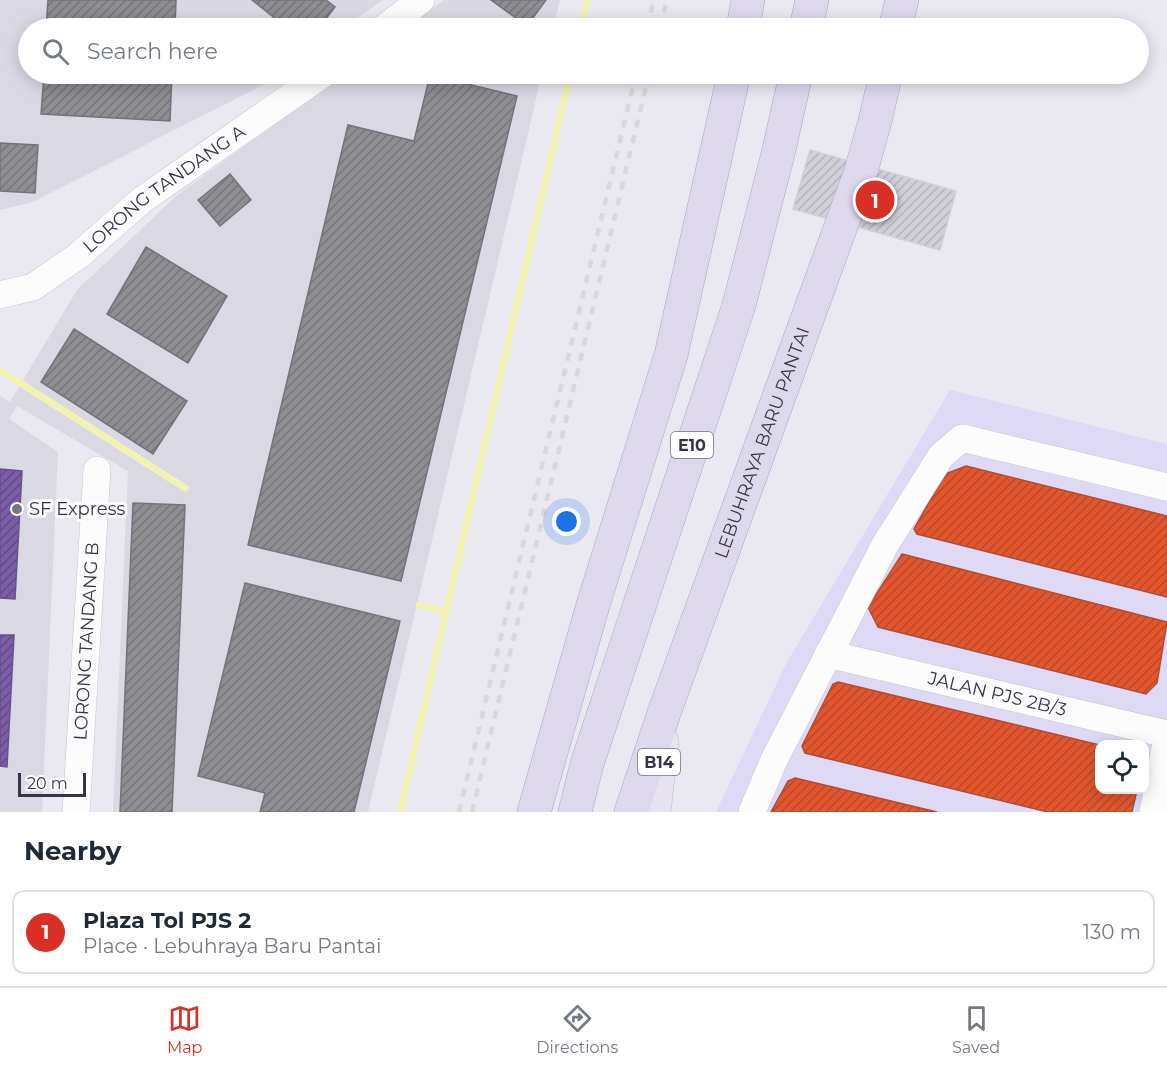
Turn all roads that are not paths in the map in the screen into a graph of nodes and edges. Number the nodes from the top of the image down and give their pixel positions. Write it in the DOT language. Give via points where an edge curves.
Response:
graph roads {
  1 [pos="421,0"];
  2 [pos="748,0"];
  3 [pos="812,0"];
  4 [pos="902,0"];
  5 [pos="397,18"];
  6 [pos="745,18"];
  7 [pos="808,18"];
  8 [pos="898,18"];
  9 [pos="309,84"];
  10 [pos="732,84"];
  11 [pos="794,84"];
  12 [pos="884,84"];
  13 [pos="0,295"];
  14 [pos="97,470"];
  15 [pos="1167,487"];
  16 [pos="828,654"];
  17 [pos="664,713"];
  18 [pos="1167,736"];
  19 [pos="76,812"];
  20 [pos="534,812"];
  21 [pos="575,812"];
  22 [pos="609,812"];
  23 [pos="631,812"];
  24 [pos="654,812"];
  25 [pos="752,812"];
  26 [pos="1154,812"];
  1 -- 5 [label="street"];
  2 -- 6 [label="highway"];
  3 -- 7 [label="highway"];
  4 -- 8 [label="highway"];
  9 -- 13 [label="street, LORONG TANDANG A" via="142,200 78,256 33,287"];
  10 -- 20 [label="highway" via="671,355"];
  11 -- 21 [label="highway, E10" via="739,305 586,764"];
  12 -- 17 [label="highway, LEBUHRAYA BARU PANTAI" via="861,171"];
  14 -- 19 [label="street, LORONG TANDANG B"];
  15 -- 16 [label="street" via="962,438 941,456 892,535"];
  16 -- 18 [label="street, JALAN PJS 2B/3"];
  16 -- 25 [label="street"];
  17 -- 22 [label="highway"];
  17 -- 23 [label="highway, LEBUHRAYA BARU PANTAI"];
  17 -- 24 [label="main road, B14"];
  18 -- 26 [label="street"];
}
